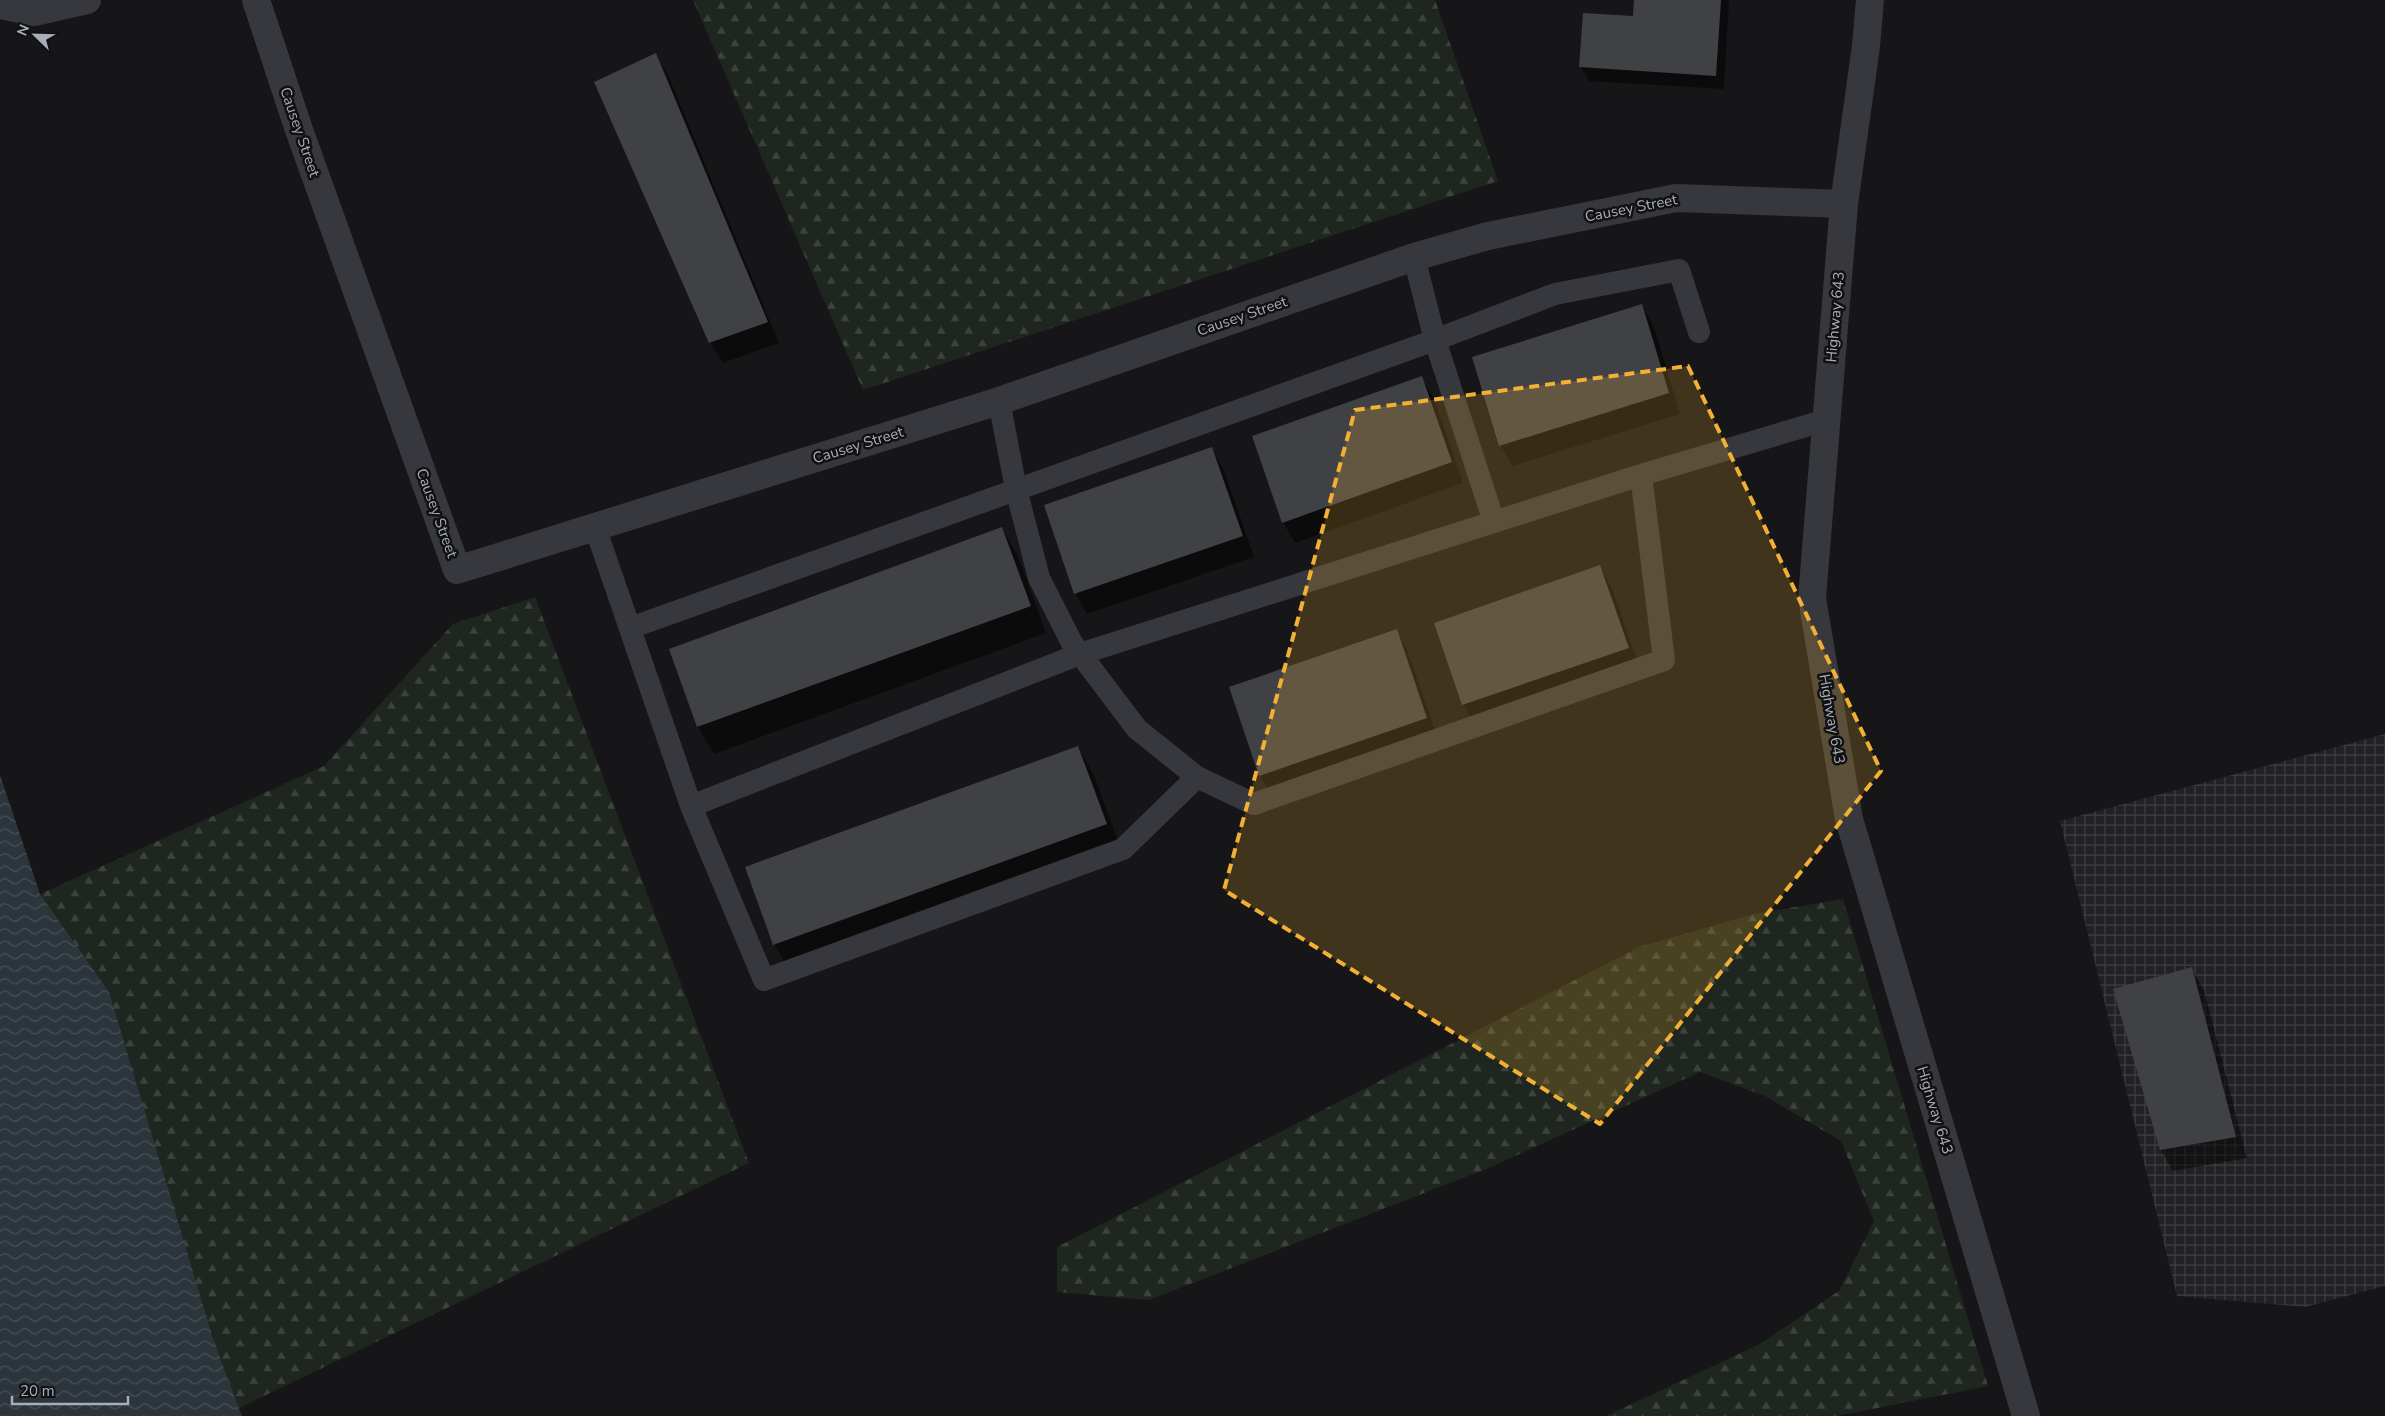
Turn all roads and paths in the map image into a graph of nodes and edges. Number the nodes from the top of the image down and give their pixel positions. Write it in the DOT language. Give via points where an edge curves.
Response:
graph roads {
  1 [pos="87,0"];
  2 [pos="256,0"];
  3 [pos="1870,0"];
  4 [pos="0,6"];
  5 [pos="1844,204"];
  6 [pos="1414,257"];
  7 [pos="1699,332"];
  8 [pos="1435,340"];
  9 [pos="999,401"];
  10 [pos="1826,420"];
  11 [pos="1641,475"];
  12 [pos="1016,489"];
  13 [pos="1494,522"];
  14 [pos="595,527"];
  15 [pos="630,628"];
  16 [pos="1080,654"];
  17 [pos="1197,777"];
  18 [pos="691,806"];
  19 [pos="2026,1416"];
  1 -- 4 [label="street" via="34,12"];
  2 -- 14 [label="street, Causey Street" via="298,127 457,570"];
  3 -- 5 [label="street, Highway 643"];
  5 -- 6 [label="street, Causey Street" via="1676,198 1488,236"];
  5 -- 10 [label="street, Highway 643"];
  6 -- 8 [label="lane"];
  6 -- 9 [label="street, Causey Street"];
  7 -- 8 [label="lane" via="1679,270 1555,294"];
  8 -- 12 [label="lane"];
  8 -- 13 [label="lane"];
  9 -- 12 [label="lane"];
  9 -- 14 [label="street, Causey Street"];
  10 -- 11 [label="lane"];
  10 -- 19 [label="street, Highway 643" via="1812,598 1849,819"];
  11 -- 13 [label="lane"];
  11 -- 17 [label="lane" via="1664,660 1254,804"];
  12 -- 15 [label="lane"];
  12 -- 16 [label="lane" via="1039,578"];
  13 -- 16 [label="lane"];
  14 -- 15 [label="lane"];
  15 -- 18 [label="lane"];
  16 -- 17 [label="lane" via="1137,729"];
  16 -- 18 [label="lane"];
  17 -- 18 [label="lane" via="1123,849 764,980"];
}
